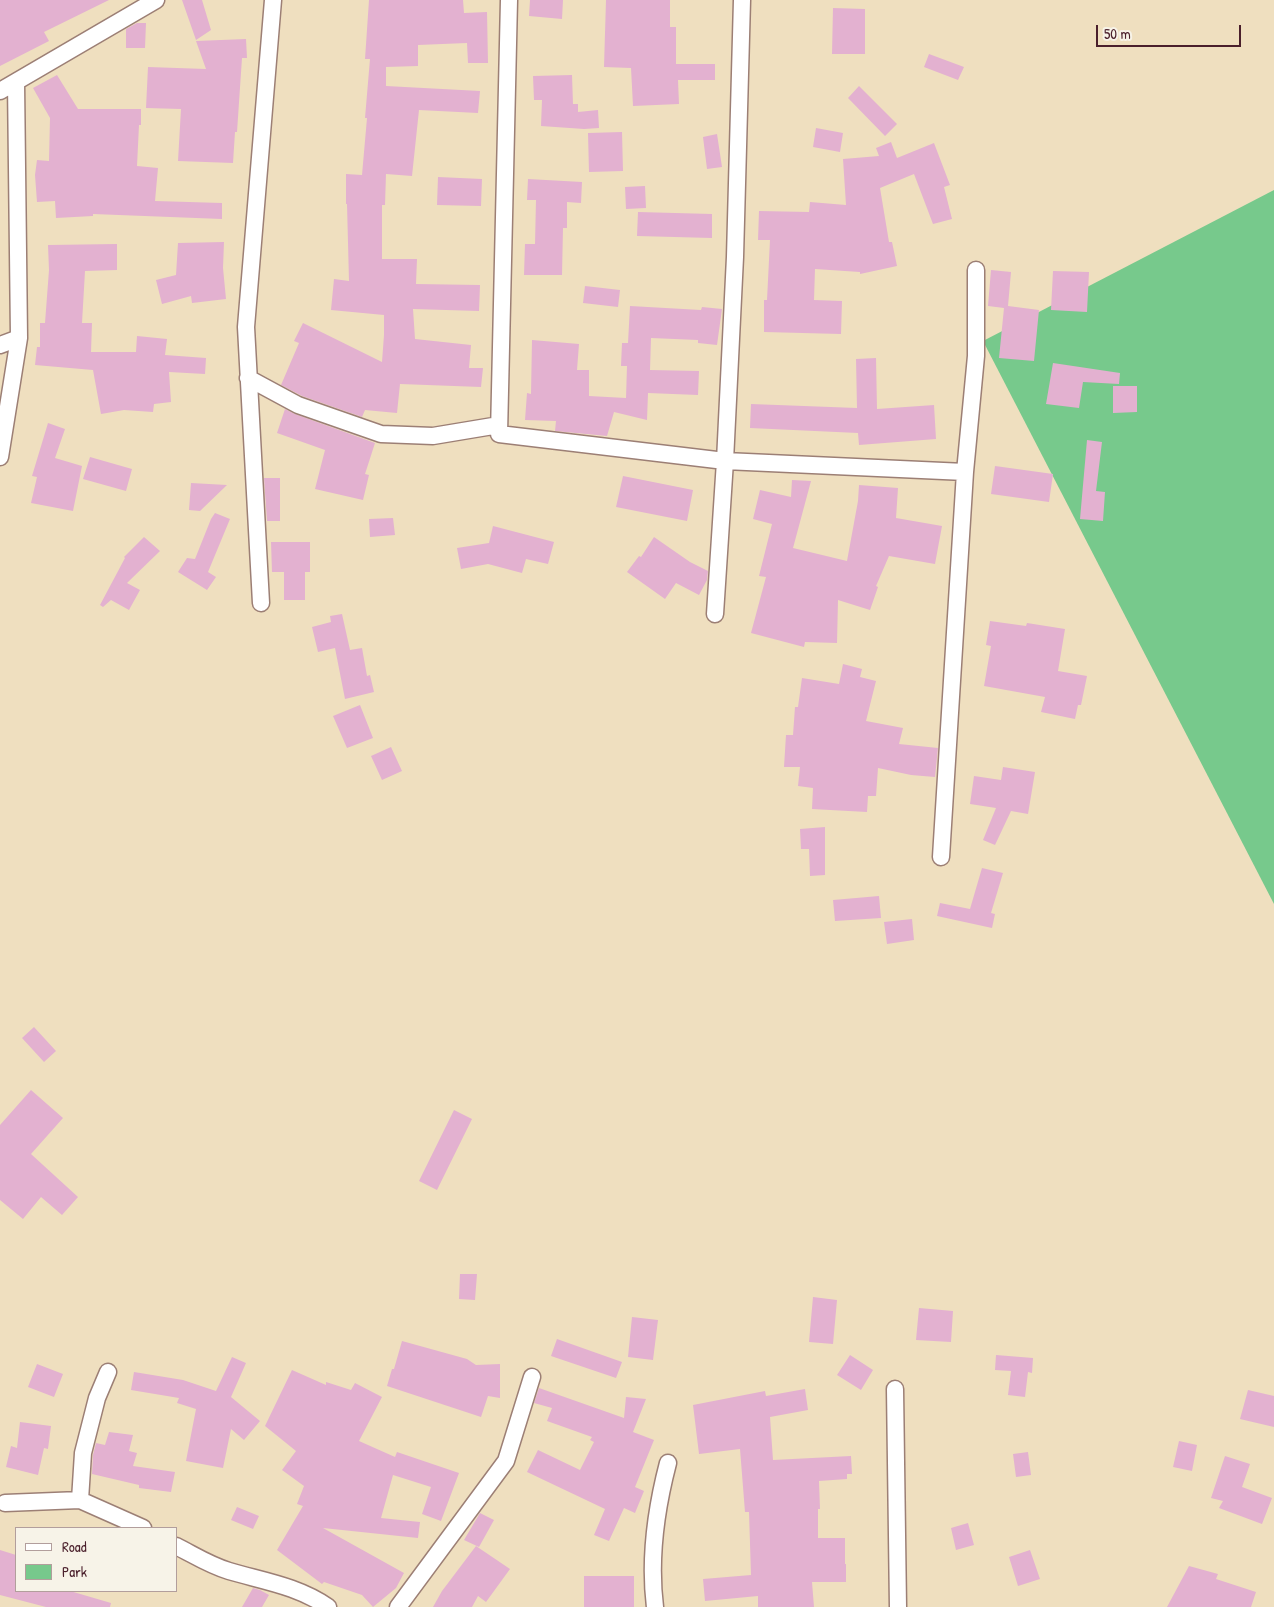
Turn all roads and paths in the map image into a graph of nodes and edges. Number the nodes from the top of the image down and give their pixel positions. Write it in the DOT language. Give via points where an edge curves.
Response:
graph roads {
  1 [pos="156,0"];
  2 [pos="273,0"];
  3 [pos="509,0"];
  4 [pos="742,0"];
  5 [pos="16,82"];
  6 [pos="0,92"];
  7 [pos="976,270"];
  8 [pos="18,338"];
  9 [pos="0,345"];
  10 [pos="248,378"];
  11 [pos="499,425"];
  12 [pos="0,457"];
  13 [pos="725,461"];
  14 [pos="965,472"];
  15 [pos="261,603"];
  16 [pos="714,614"];
  17 [pos="942,857"];
  18 [pos="108,1372"];
  19 [pos="532,1377"];
  20 [pos="895,1389"];
  21 [pos="668,1463"];
  22 [pos="80,1500"];
  23 [pos="5,1503"];
  24 [pos="140,1527"];
  25 [pos="178,1547"];
  26 [pos="328,1607"];
  27 [pos="398,1607"];
  28 [pos="655,1607"];
  29 [pos="898,1607"];
  1 -- 5 [label="street"];
  2 -- 10 [label="street" via="246,327"];
  3 -- 11 [label="street"];
  4 -- 13 [label="street"];
  5 -- 6 [label="street"];
  5 -- 8 [label="street"];
  7 -- 14 [label="street" via="976,356"];
  8 -- 9 [label="street"];
  8 -- 12 [label="street"];
  10 -- 11 [label="street" via="298,405 381,434 433,436"];
  10 -- 15 [label="street"];
  11 -- 13 [label="street" via="499,434"];
  13 -- 14 [label="street"];
  13 -- 16 [label="street"];
  14 -- 17 [label="street"];
  18 -- 22 [label="street" via="97,1398 83,1453"];
  19 -- 27 [label="street" via="506,1461"];
  20 -- 29 [label="street"];
  21 -- 28 [label="street" via="655,1526 652,1587"];
  22 -- 23 [label="street"];
  22 -- 24 [label="street"];
  25 -- 26 [label="street" via="227,1571 286,1586"];
}
